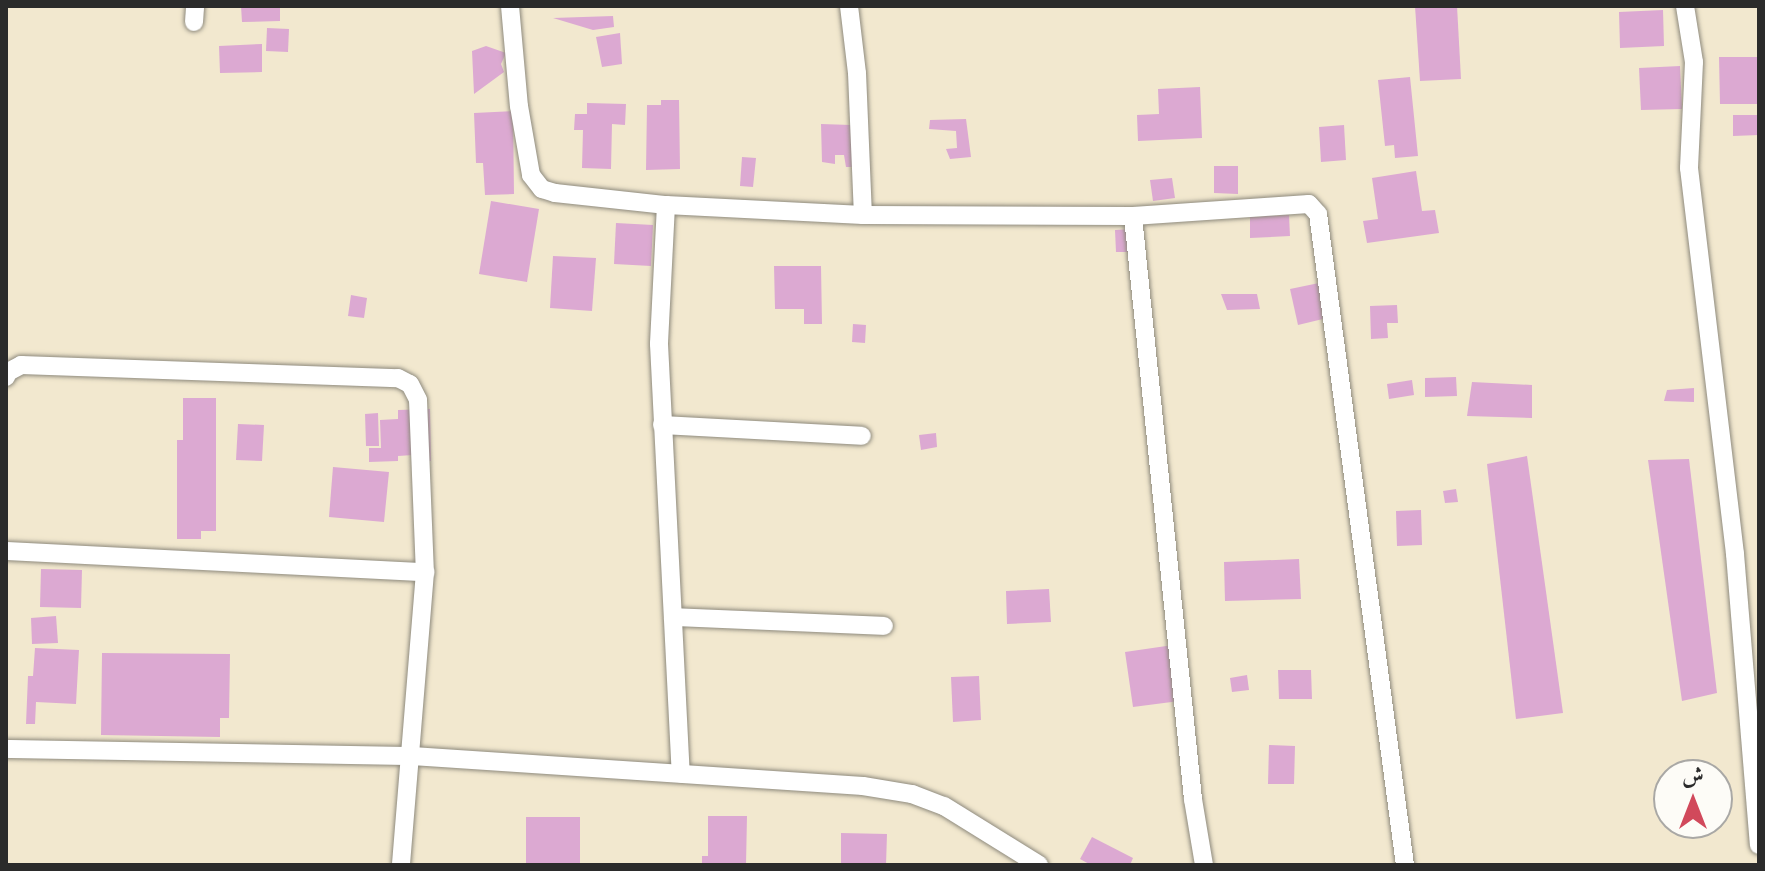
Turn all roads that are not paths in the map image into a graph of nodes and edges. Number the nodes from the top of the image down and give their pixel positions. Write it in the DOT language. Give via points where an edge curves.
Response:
graph roads {
  1 [pos="510,6"];
  2 [pos="849,6"];
  3 [pos="1685,6"];
  4 [pos="666,205"];
  5 [pos="863,215"];
  6 [pos="1133,216"];
  7 [pos="6,377"];
  8 [pos="662,425"];
  9 [pos="862,436"];
  10 [pos="6,551"];
  11 [pos="425,572"];
  12 [pos="673,617"];
  13 [pos="884,626"];
  14 [pos="6,749"];
  15 [pos="412,756"];
  16 [pos="681,773"];
  17 [pos="1759,845"];
  18 [pos="401,865"];
  19 [pos="1039,865"];
  20 [pos="1204,865"];
  21 [pos="1405,865"];
  1 -- 4 [label="street" via="531,175 542,189 555,193"];
  2 -- 5 [label="street"];
  3 -- 17 [label="street" via="1694,62 1689,168 1735,554"];
  4 -- 5 [label="street"];
  4 -- 8 [label="street" via="659,344"];
  5 -- 6 [label="street"];
  6 -- 20 [label="street"];
  6 -- 21 [label="street" via="1309,204 1318,214"];
  7 -- 11 [label="street" via="21,365 398,378 410,384 418,400"];
  8 -- 9 [label="street"];
  8 -- 12 [label="street"];
  10 -- 11 [label="street"];
  11 -- 15 [label="street"];
  12 -- 13 [label="street"];
  12 -- 16 [label="street"];
  14 -- 15 [label="street"];
  15 -- 16 [label="street"];
  15 -- 18 [label="street"];
  16 -- 19 [label="street" via="912,794 944,806"];
}
